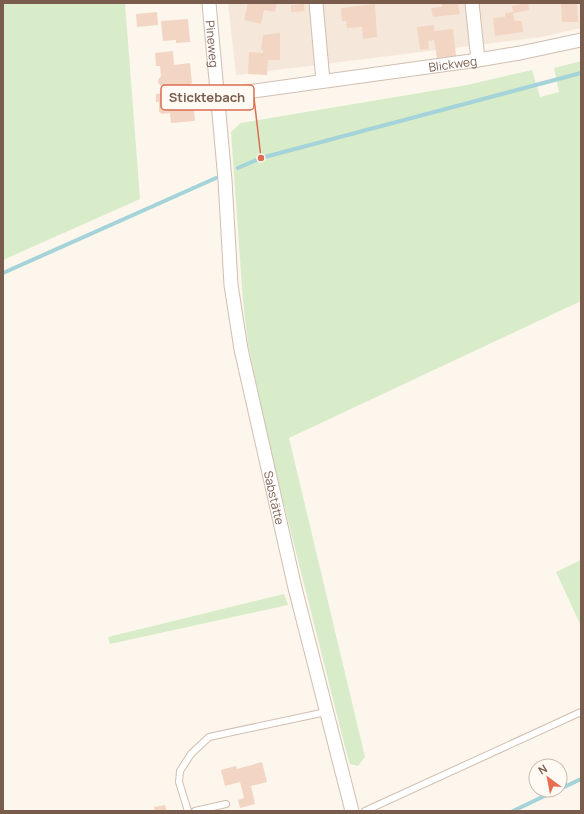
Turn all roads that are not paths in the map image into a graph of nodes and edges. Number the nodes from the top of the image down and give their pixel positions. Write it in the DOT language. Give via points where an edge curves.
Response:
graph roads {
  1 [pos="209,3"];
  2 [pos="316,3"];
  3 [pos="472,3"];
  4 [pos="581,40"];
  5 [pos="478,60"];
  6 [pos="323,81"];
  7 [pos="218,96"];
  8 [pos="225,180"];
  9 [pos="326,712"];
  10 [pos="581,712"];
  11 [pos="226,804"];
  12 [pos="188,811"];
  13 [pos="195,811"];
  14 [pos="352,811"];
  15 [pos="365,811"];
  1 -- 7 [label="street, Pineweg"];
  2 -- 6 [label="street"];
  3 -- 5 [label="street"];
  4 -- 5 [label="street, Blickweg"];
  5 -- 6 [label="street, Blickweg"];
  6 -- 7 [label="street, Blickweg"];
  7 -- 8 [label="street, Pineweg"];
  8 -- 9 [label="street, Sabstätte" via="231,285 241,349"];
  9 -- 12 [label="lane" via="209,738 190,754 180,771 179,782"];
  9 -- 14 [label="street, Sabstätte"];
  10 -- 15 [label="lane"];
  11 -- 13 [label="lane"];
}
